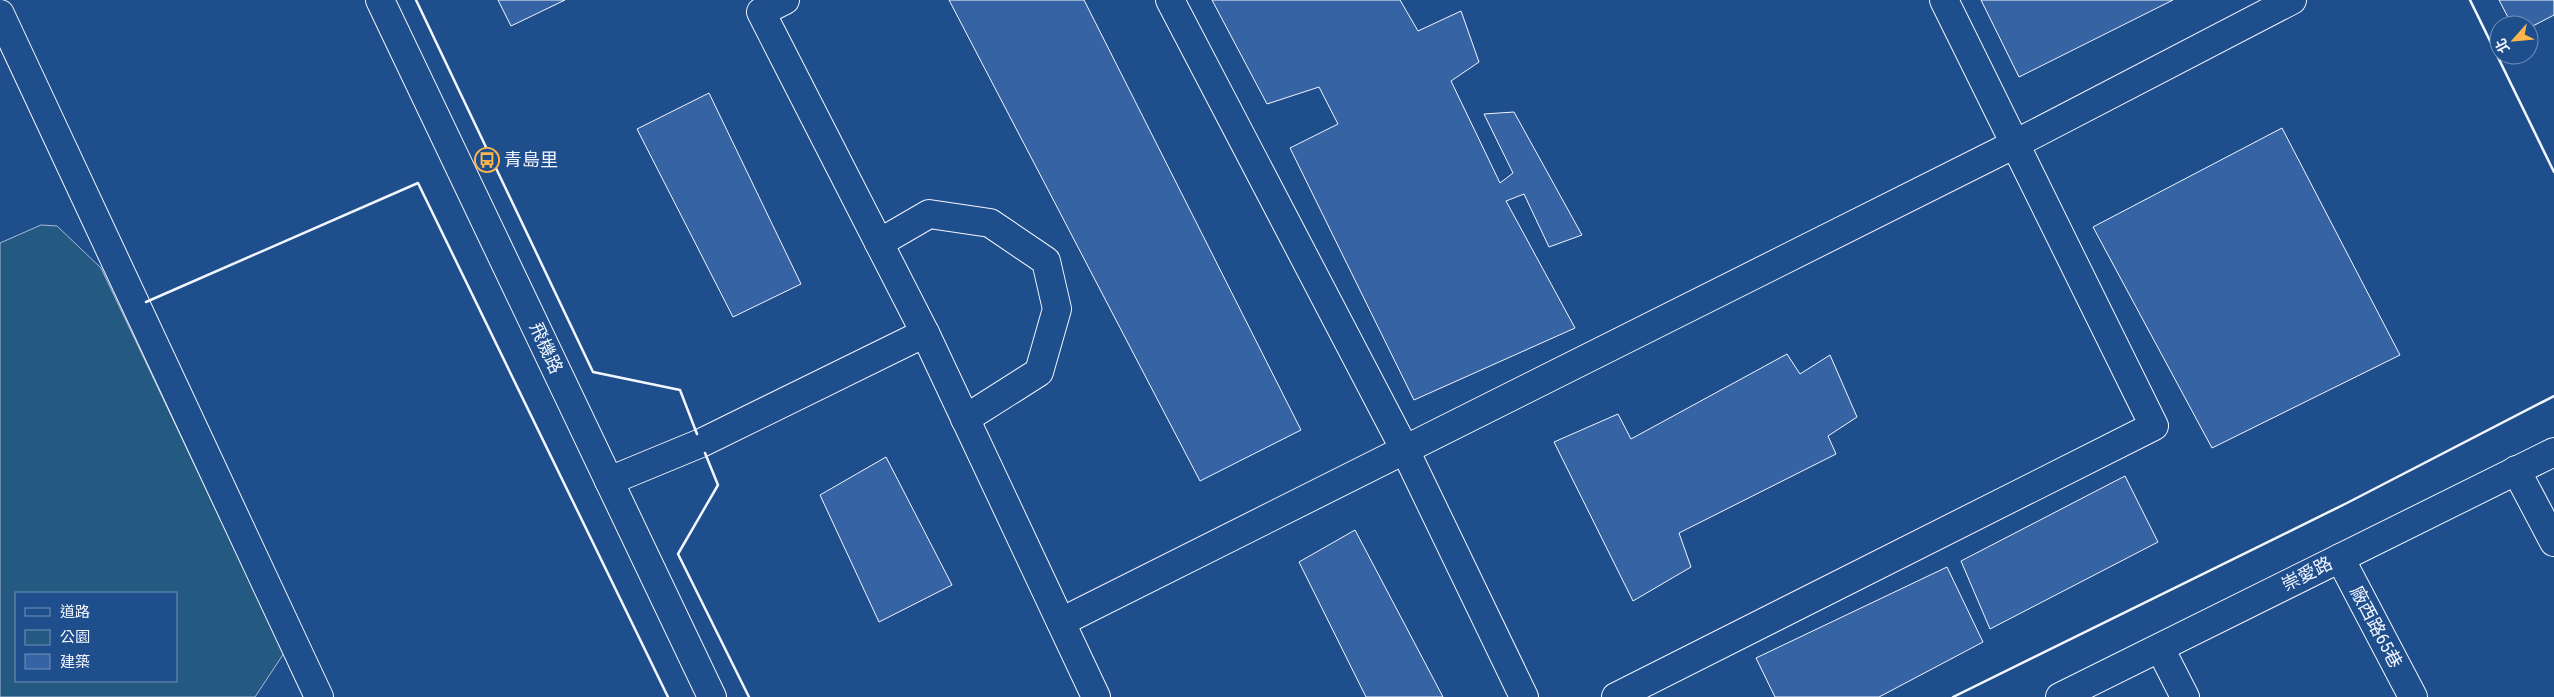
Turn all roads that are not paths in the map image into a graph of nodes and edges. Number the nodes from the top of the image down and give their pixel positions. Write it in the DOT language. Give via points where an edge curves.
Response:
graph roads {
  1 [pos="380,0"];
  2 [pos="785,0"];
  3 [pos="1170,0"];
  4 [pos="1944,0"];
  5 [pos="2292,0"];
  6 [pos="759,6"];
  7 [pos="0,14"];
  8 [pos="2016,144"];
  9 [pos="879,243"];
  10 [pos="925,333"];
  11 [pos="965,419"];
  12 [pos="1405,450"];
  13 [pos="2554,452"];
  14 [pos="2516,470"];
  15 [pos="609,481"];
  16 [pos="2554,542"];
  17 [pos="2340,558"];
  18 [pos="1061,622"];
  19 [pos="2160,648"];
  20 [pos="319,697"];
  21 [pos="712,697"];
  22 [pos="1096,697"];
  23 [pos="1524,697"];
  24 [pos="1616,697"];
  25 [pos="2060,697"];
  26 [pos="2185,697"];
  27 [pos="2413,697"];
  1 -- 15 [label="street, 飛機路"];
  2 -- 6 [label="street"];
  3 -- 12 [label="street"];
  4 -- 8 [label="street"];
  5 -- 8 [label="street"];
  6 -- 9 [label="street"];
  7 -- 20 [label="street"];
  8 -- 12 [label="street"];
  8 -- 24 [label="street" via="2154,426"];
  9 -- 10 [label="street"];
  9 -- 11 [label="street" via="929,214 990,223 1046,261 1058,309 1039,372"];
  10 -- 11 [label="street"];
  10 -- 15 [label="street" via="701,443"];
  11 -- 18 [label="street"];
  12 -- 18 [label="street"];
  12 -- 23 [label="street"];
  13 -- 14 [label="street, 崇愛路"];
  14 -- 16 [label="street"];
  14 -- 17 [label="street, 崇愛路"];
  15 -- 21 [label="street, 飛機路"];
  17 -- 19 [label="street, 崇愛路"];
  17 -- 27 [label="street, 廠西路65巷"];
  18 -- 22 [label="street"];
  19 -- 25 [label="street, 崇愛路"];
  19 -- 26 [label="street"];
}
